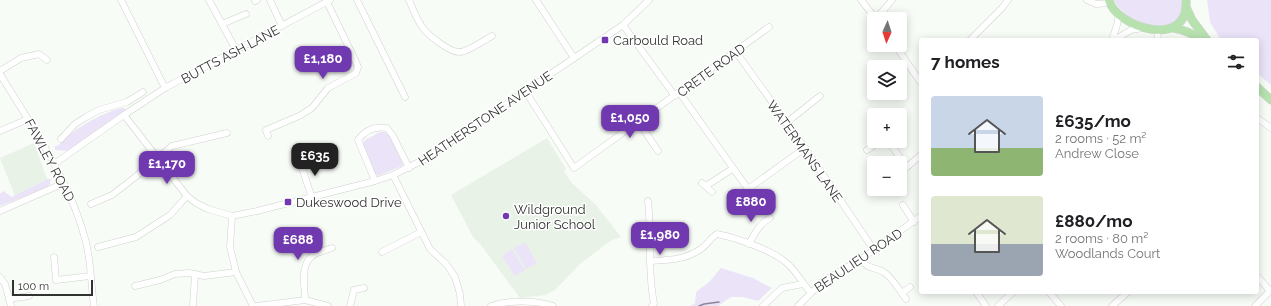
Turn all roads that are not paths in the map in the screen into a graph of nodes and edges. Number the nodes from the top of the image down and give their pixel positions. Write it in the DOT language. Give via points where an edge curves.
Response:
graph roads {
  1 [pos="121,0"];
  2 [pos="209,0"];
  3 [pos="270,0"];
  4 [pos="357,0"];
  5 [pos="409,0"];
  6 [pos="536,0"];
  7 [pos="649,0"];
  8 [pos="861,0"];
  9 [pos="892,0"];
  10 [pos="1008,0"];
  11 [pos="1087,0"];
  12 [pos="329,1"];
  13 [pos="1110,2"];
  14 [pos="1186,4"];
  15 [pos="870,12"];
  16 [pos="882,12"];
  17 [pos="246,14"];
  18 [pos="1119,14"];
  19 [pos="222,24"];
  20 [pos="623,25"];
  21 [pos="282,26"];
  22 [pos="769,28"];
  23 [pos="1145,28"];
  24 [pos="1173,28"];
  25 [pos="1157,30"];
  26 [pos="492,36"];
  27 [pos="972,38"];
  28 [pos="1114,38"];
  29 [pos="1117,38"];
  30 [pos="1158,38"];
  31 [pos="1199,38"];
  32 [pos="1206,38"];
  33 [pos="236,50"];
  34 [pos="736,52"];
  35 [pos="900,52"];
  36 [pos="574,58"];
  37 [pos="47,60"];
  38 [pos="0,71"];
  39 [pos="0,74"];
  40 [pos="325,80"];
  41 [pos="919,80"];
  42 [pos="165,88"];
  43 [pos="328,88"];
  44 [pos="1259,89"];
  45 [pos="143,92"];
  46 [pos="526,92"];
  47 [pos="677,94"];
  48 [pos="820,96"];
  49 [pos="405,98"];
  50 [pos="1271,100"];
  51 [pos="126,102"];
  52 [pos="131,110"];
  53 [pos="124,115"];
  54 [pos="28,119"];
  55 [pos="1259,119"];
  56 [pos="638,121"];
  57 [pos="786,123"];
  58 [pos="1271,128"];
  59 [pos="0,131"];
  60 [pos="227,133"];
  61 [pos="268,136"];
  62 [pos="61,139"];
  63 [pos="805,148"];
  64 [pos="869,148"];
  65 [pos="893,148"];
  66 [pos="866,150"];
  67 [pos="658,151"];
  68 [pos="919,157"];
  69 [pos="157,158"];
  70 [pos="300,162"];
  71 [pos="54,164"];
  72 [pos="409,168"];
  73 [pos="732,168"];
  74 [pos="393,175"];
  75 [pos="375,182"];
  76 [pos="64,183"];
  77 [pos="712,192"];
  78 [pos="187,196"];
  79 [pos="312,198"];
  80 [pos="648,201"];
  81 [pos="90,204"];
  82 [pos="903,205"];
  83 [pos="0,211"];
  84 [pos="232,216"];
  85 [pos="770,218"];
  86 [pos="919,218"];
  87 [pos="914,222"];
  88 [pos="421,232"];
  89 [pos="749,244"];
  90 [pos="98,247"];
  91 [pos="332,248"];
  92 [pos="874,250"];
  93 [pos="382,252"];
  94 [pos="54,257"];
  95 [pos="861,259"];
  96 [pos="650,262"];
  97 [pos="236,272"];
  98 [pos="195,274"];
  99 [pos="90,276"];
  100 [pos="0,277"];
  101 [pos="1259,278"];
  102 [pos="803,284"];
  103 [pos="135,286"];
  104 [pos="910,287"];
  105 [pos="364,288"];
  106 [pos="1270,290"];
  107 [pos="810,293"];
  108 [pos="902,293"];
  109 [pos="977,294"];
  110 [pos="1011,294"];
  111 [pos="1051,294"];
  112 [pos="1126,294"];
  113 [pos="29,296"];
  114 [pos="9,299"];
  115 [pos="906,299"];
  116 [pos="305,300"];
  117 [pos="289,304"];
  118 [pos="527,304"];
  119 [pos="11,306"];
  120 [pos="94,306"];
  121 [pos="193,306"];
  122 [pos="253,306"];
  123 [pos="257,306"];
  124 [pos="328,306"];
  125 [pos="350,306"];
  126 [pos="462,306"];
  127 [pos="491,306"];
  128 [pos="553,306"];
  129 [pos="652,306"];
  130 [pos="763,306"];
  131 [pos="798,306"];
  132 [pos="986,306"];
  133 [pos="998,306"];
  134 [pos="1061,306"];
  135 [pos="1112,306"];
  136 [pos="1255,306"];
  1 -- 42 [label="street"];
  2 -- 19 [label="street"];
  3 -- 21 [label="street"];
  4 -- 49 [label="street"];
  5 -- 26 [label="street" via="422,28 439,43 454,51 465,50"];
  6 -- 36 [label="street"];
  7 -- 20 [label="street, HEATHERSTONE AVENUE"];
  8 -- 15 [label="street"];
  9 -- 16 [label="street"];
  10 -- 27 [label="street"];
  11 -- 13 [label="street" via="1096,4"];
  12 -- 21 [label="street, BUTTS ASH LANE"];
  12 -- 43 [label="street" via="358,67 356,73"];
  13 -- 18 [label="main road"];
  14 -- 24 [label="main road" via="1182,20"];
  14 -- 32 [label="main road" via="1192,20"];
  17 -- 19 [label="street"];
  18 -- 23 [label="main road"];
  18 -- 28 [label="street"];
  19 -- 33 [label="street"];
  20 -- 36 [label="street, HEATHERSTONE AVENUE"];
  20 -- 47 [label="street"];
  21 -- 33 [label="street, BUTTS ASH LANE"];
  22 -- 34 [label="street, CRETE ROAD"];
  23 -- 25 [label="main road"];
  23 -- 29 [label="street" via="1131,30"];
  24 -- 25 [label="main road"];
  24 -- 31 [label="main road" via="1193,33"];
  25 -- 30 [label="street"];
  33 -- 42 [label="street, BUTTS ASH LANE"];
  34 -- 47 [label="street, CRETE ROAD"];
  34 -- 57 [label="street, WATERMANS LANE"];
  35 -- 41 [label="street"];
  36 -- 46 [label="street, HEATHERSTONE AVENUE"];
  37 -- 38 [label="street" via="39,54 21,58"];
  39 -- 54 [label="street, FAWLEY ROAD"];
  40 -- 43 [label="street"];
  42 -- 52 [label="street, BUTTS ASH LANE"];
  43 -- 61 [label="street" via="312,108 266,130"];
  44 -- 50 [label="main road"];
  45 -- 51 [label="street"];
  46 -- 56 [label="street, CRETE ROAD" via="574,168"];
  46 -- 72 [label="street, HEATHERSTONE AVENUE"];
  47 -- 56 [label="street, CRETE ROAD"];
  47 -- 73 [label="street"];
  48 -- 57 [label="street"];
  51 -- 52 [label="street"];
  51 -- 62 [label="street" via="86,117 75,124"];
  52 -- 53 [label="street, BUTTS ASH LANE"];
  53 -- 69 [label="street"];
  53 -- 71 [label="street, BUTTS ASH LANE"];
  54 -- 59 [label="street"];
  54 -- 71 [label="street, FAWLEY ROAD"];
  55 -- 58 [label="street"];
  56 -- 67 [label="street"];
  57 -- 63 [label="street, WATERMANS LANE"];
  60 -- 69 [label="street" via="172,146"];
  63 -- 73 [label="street" via="748,189"];
  63 -- 92 [label="street, WATERMANS LANE"];
  64 -- 66 [label="street"];
  65 -- 68 [label="street" via="907,167"];
  69 -- 78 [label="street"];
  69 -- 81 [label="street" via="112,195"];
  70 -- 79 [label="street"];
  71 -- 76 [label="street, FAWLEY ROAD"];
  72 -- 74 [label="street, HEATHERSTONE AVENUE"];
  72 -- 75 [label="street" via="387,128 378,127 363,133 358,140"];
  73 -- 77 [label="street" via="704,185"];
  74 -- 75 [label="street, HEATHERSTONE AVENUE"];
  74 -- 88 [label="street"];
  75 -- 79 [label="street, HEATHERSTONE AVENUE"];
  76 -- 83 [label="street"];
  76 -- 99 [label="street, FAWLEY ROAD" via="86,244"];
  78 -- 84 [label="street" via="208,209"];
  78 -- 90 [label="street" via="170,215 136,237"];
  79 -- 84 [label="street, HEATHERSTONE AVENUE"];
  80 -- 96 [label="street"];
  82 -- 87 [label="street"];
  84 -- 97 [label="street" via="230,247"];
  85 -- 89 [label="street" via="756,230"];
  86 -- 87 [label="street, BEAULIEU ROAD"];
  87 -- 92 [label="street, BEAULIEU ROAD"];
  88 -- 93 [label="street"];
  88 -- 126 [label="street" via="430,249 447,265 455,277"];
  89 -- 96 [label="street" via="717,234 704,247 685,258"];
  89 -- 102 [label="street" via="789,265"];
  91 -- 116 [label="street" via="312,256 306,264"];
  92 -- 95 [label="street, BEAULIEU ROAD"];
  94 -- 99 [label="street" via="56,280"];
  95 -- 107 [label="street, BEAULIEU ROAD" via="823,281"];
  95 -- 108 [label="street" via="868,268 876,268 886,274"];
  96 -- 129 [label="street" via="654,303"];
  97 -- 98 [label="street" via="204,276"];
  97 -- 122 [label="street"];
  98 -- 103 [label="street" via="175,274"];
  98 -- 121 [label="street"];
  99 -- 120 [label="street, FAWLEY ROAD"];
  100 -- 114 [label="street"];
  101 -- 106 [label="street"];
  102 -- 107 [label="street"];
  102 -- 130 [label="street, BEAULIEU ROAD" via="782,288"];
  104 -- 108 [label="street"];
  105 -- 125 [label="street" via="354,290"];
  106 -- 136 [label="street"];
  107 -- 131 [label="street, BEAULIEU ROAD"];
  108 -- 115 [label="street"];
  109 -- 132 [label="street"];
  110 -- 133 [label="street"];
  111 -- 134 [label="street"];
  112 -- 135 [label="street"];
  113 -- 114 [label="street"];
  114 -- 119 [label="street"];
  116 -- 117 [label="street"];
  116 -- 124 [label="street"];
  117 -- 123 [label="street"];
  118 -- 127 [label="street" via="510,302"];
  118 -- 128 [label="street" via="544,303"];
}
